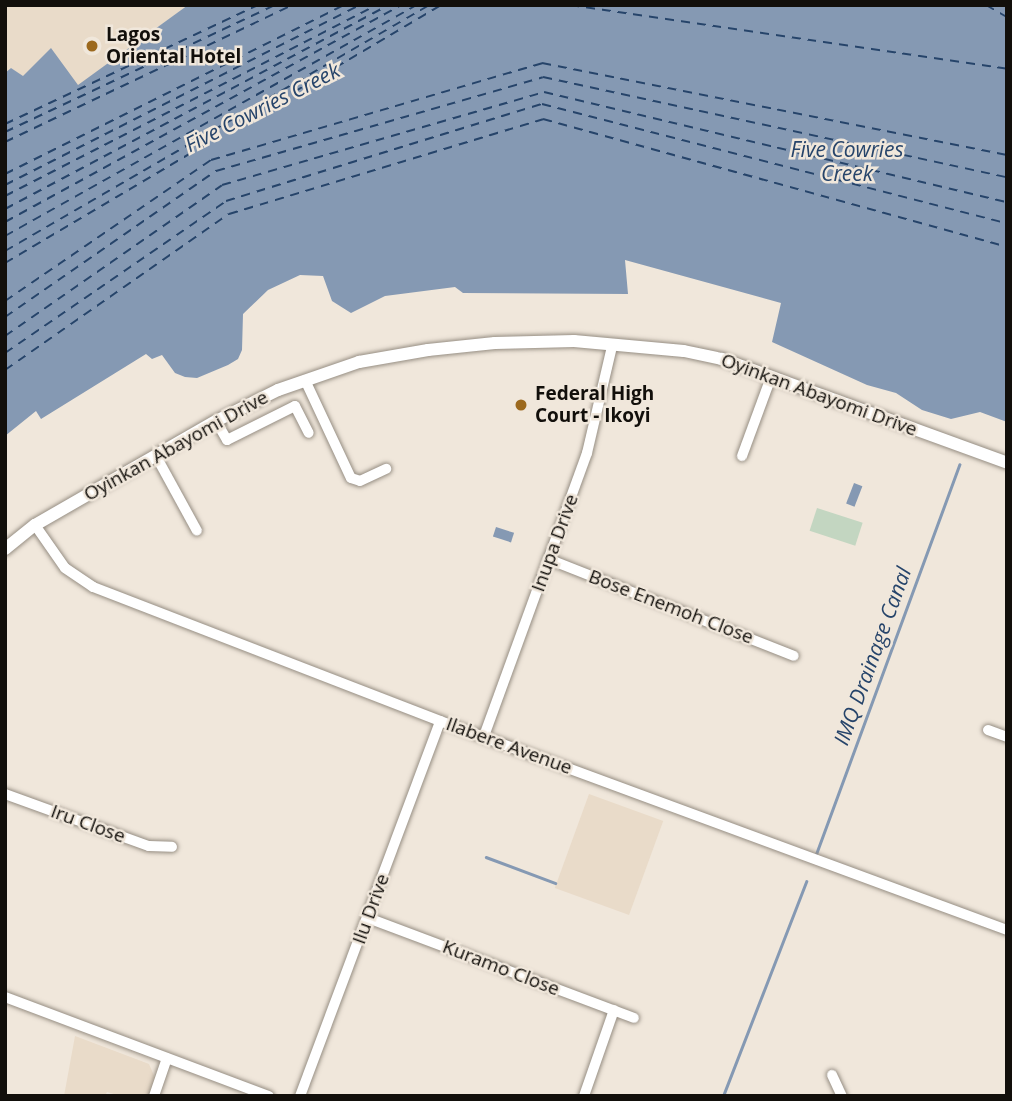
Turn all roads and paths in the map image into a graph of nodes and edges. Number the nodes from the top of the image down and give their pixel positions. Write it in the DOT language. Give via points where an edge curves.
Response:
graph roads {
  1 [pos="612,346"];
  2 [pos="771,377"];
  3 [pos="305,380"];
  4 [pos="216,421"];
  5 [pos="309,433"];
  6 [pos="156,456"];
  7 [pos="742,456"];
  8 [pos="1007,463"];
  9 [pos="386,469"];
  10 [pos="35,525"];
  11 [pos="197,531"];
  12 [pos="5,549"];
  13 [pos="548,559"];
  14 [pos="794,656"];
  15 [pos="440,721"];
  16 [pos="988,730"];
  17 [pos="484,736"];
  18 [pos="1007,737"];
  19 [pos="5,794"];
  20 [pos="172,847"];
  21 [pos="368,918"];
  22 [pos="1007,930"];
  23 [pos="5,997"];
  24 [pos="614,1010"];
  25 [pos="634,1018"];
  26 [pos="167,1058"];
  27 [pos="832,1075"];
  28 [pos="153,1096"];
  29 [pos="269,1096"];
  30 [pos="300,1096"];
  31 [pos="584,1096"];
  32 [pos="842,1096"];
  1 -- 2 [label="street, Oyinkan Abayomi Drive" via="684,351"];
  1 -- 3 [label="street, Oyinkan Abayomi Drive" via="532,340 428,349 359,362"];
  1 -- 13 [label="street, Inupa Drive" via="587,453"];
  2 -- 7 [label="street"];
  2 -- 8 [label="street, Oyinkan Abayomi Drive"];
  3 -- 4 [label="street, Oyinkan Abayomi Drive"];
  3 -- 9 [label="street" via="351,478 360,481"];
  4 -- 5 [label="street" via="227,440 295,406"];
  4 -- 6 [label="street, Oyinkan Abayomi Drive"];
  6 -- 10 [label="street, Oyinkan Abayomi Drive"];
  6 -- 11 [label="street"];
  10 -- 12 [label="street, Oyinkan Abayomi Drive"];
  10 -- 15 [label="street, Ilabere Avenue" via="65,568 93,587"];
  13 -- 14 [label="street, Bose Enemoh Close"];
  13 -- 17 [label="street, Inupa Drive"];
  15 -- 17 [label="street, Ilabere Avenue"];
  15 -- 21 [label="street, Ilu Drive"];
  16 -- 18 [label="street"];
  17 -- 22 [label="street, Ilabere Avenue"];
  19 -- 20 [label="street, Iru Close" via="149,846"];
  21 -- 24 [label="street, Kuramo Close"];
  21 -- 30 [label="street, Ilu Drive"];
  23 -- 26 [label="street"];
  24 -- 25 [label="street, Kuramo Close"];
  24 -- 31 [label="street"];
  26 -- 28 [label="street"];
  26 -- 29 [label="street"];
  27 -- 32 [label="street"];
}
